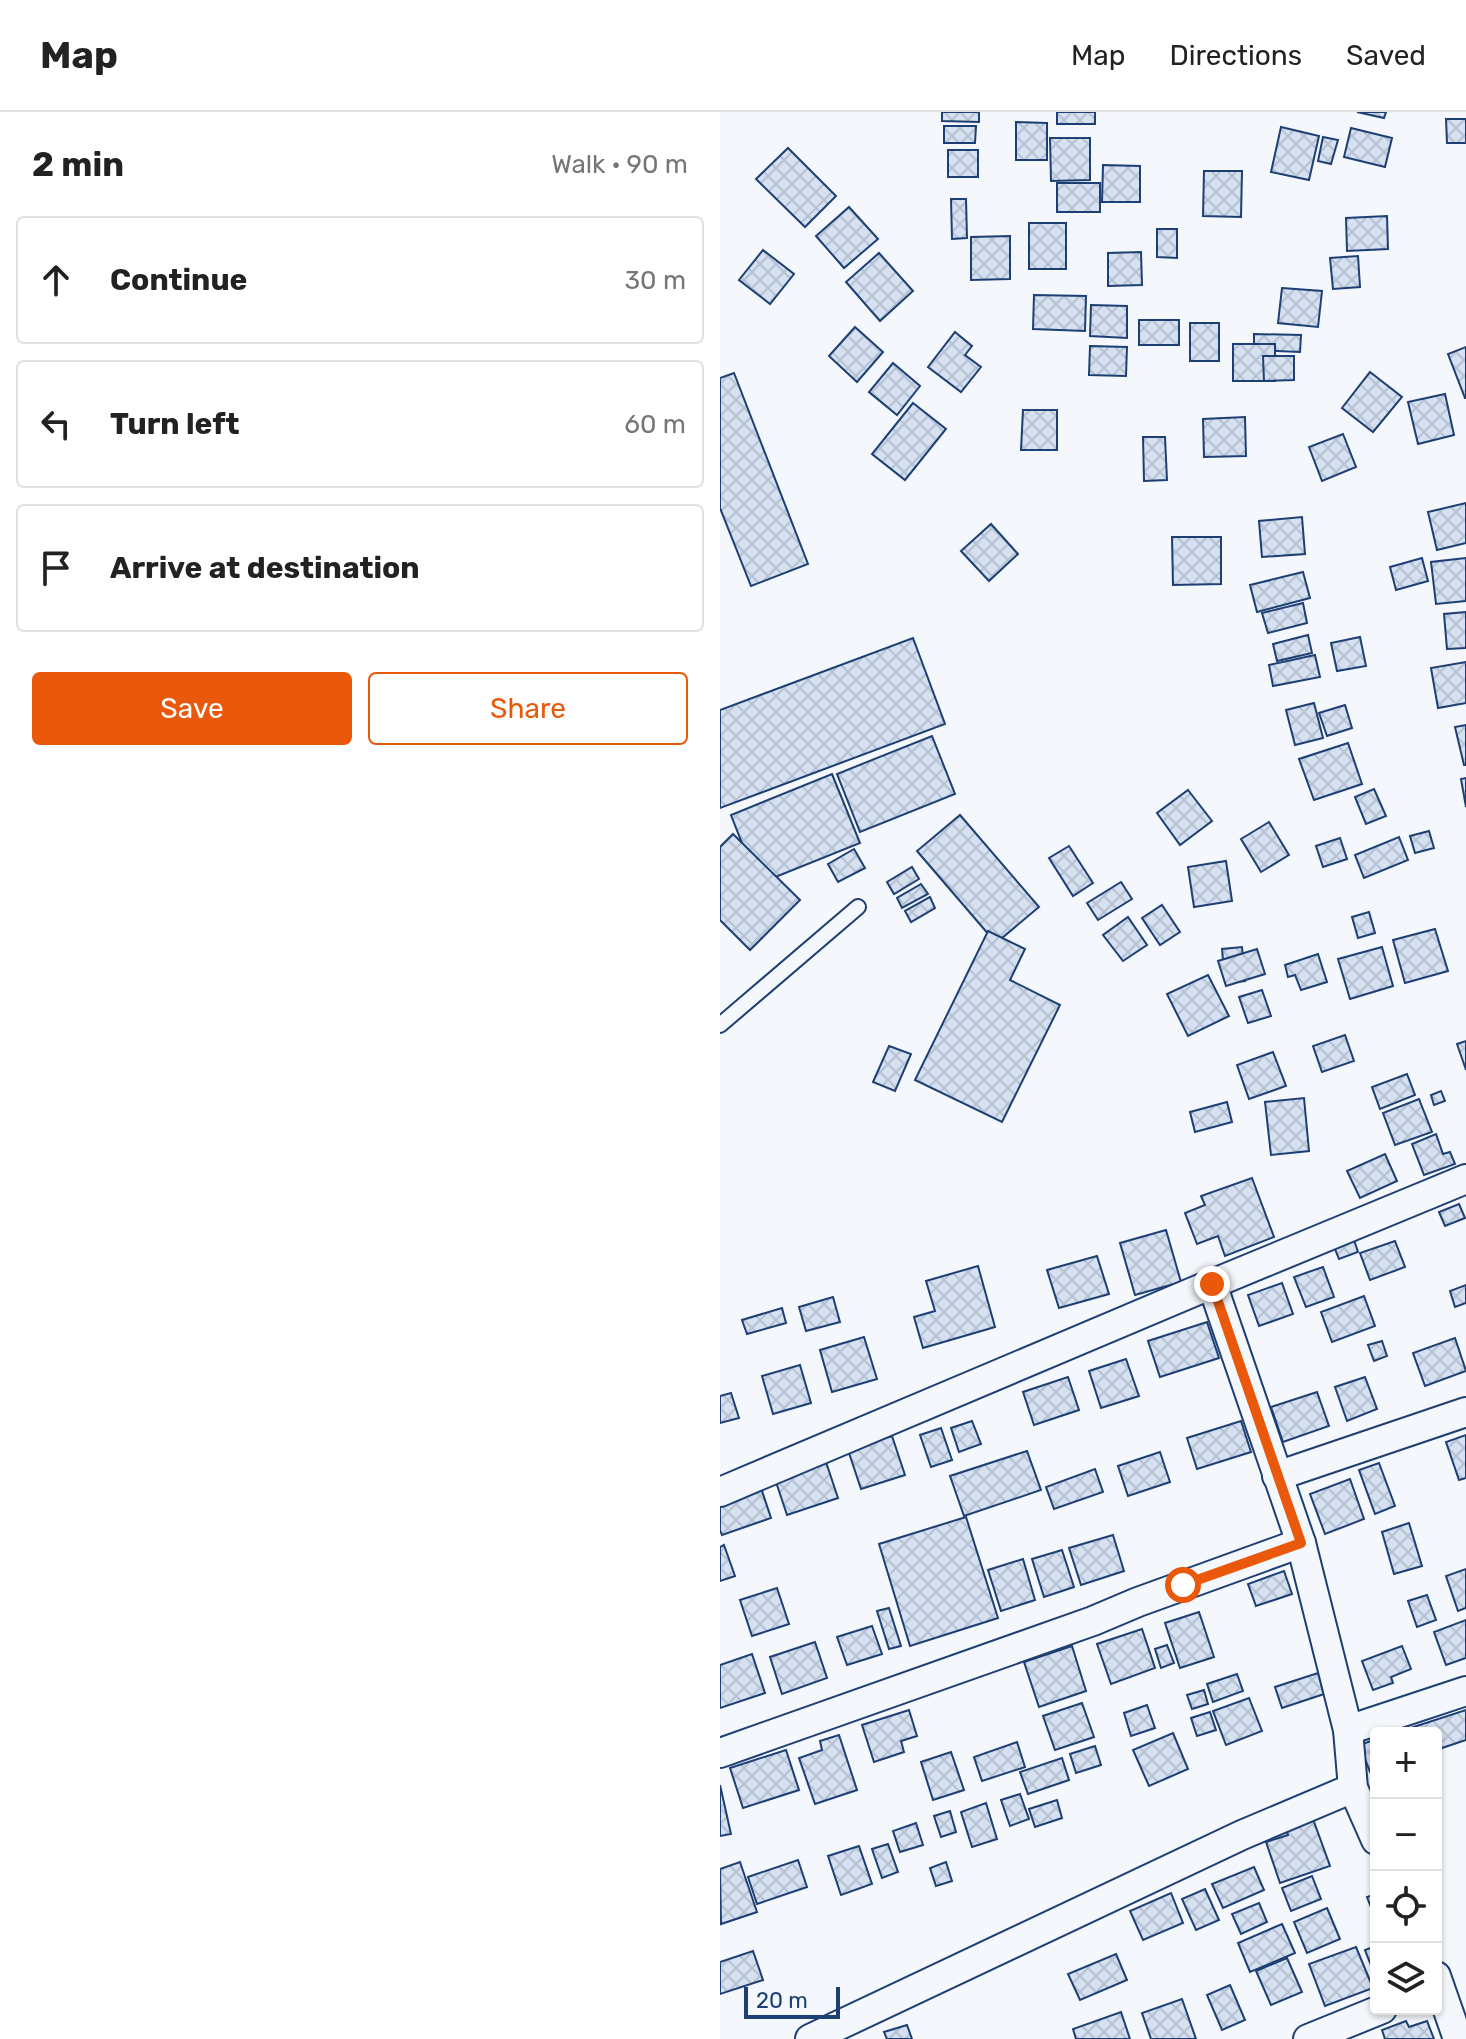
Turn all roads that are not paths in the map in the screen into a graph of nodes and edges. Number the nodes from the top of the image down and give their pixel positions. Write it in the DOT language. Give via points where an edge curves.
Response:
graph roads {
  1 [pos="858,907"];
  2 [pos="720,1025"];
  3 [pos="1466,1179"];
  4 [pos="1212,1284"];
  5 [pos="1466,1412"];
  6 [pos="1277,1476"];
  7 [pos="720,1492"];
  8 [pos="1301,1543"];
  9 [pos="1466,1691"];
  10 [pos="1348,1730"];
  11 [pos="720,1753"];
  12 [pos="1353,1788"];
  13 [pos="1370,1826"];
  14 [pos="1445,1981"];
  15 [pos="1370,2014"];
  16 [pos="810,2039"];
  17 [pos="1308,2039"];
  18 [pos="1458,2039"];
  1 -- 2 [label="lane"];
  3 -- 4 [label="street"];
  4 -- 6 [label="street"];
  4 -- 7 [label="street"];
  5 -- 6 [label="street"];
  6 -- 8 [label="street"];
  8 -- 10 [label="street"];
  8 -- 11 [label="street"];
  9 -- 10 [label="street"];
  10 -- 12 [label="street"];
  12 -- 13 [label="street"];
  12 -- 16 [label="street"];
  14 -- 18 [label="street"];
  15 -- 17 [label="street"];
}
